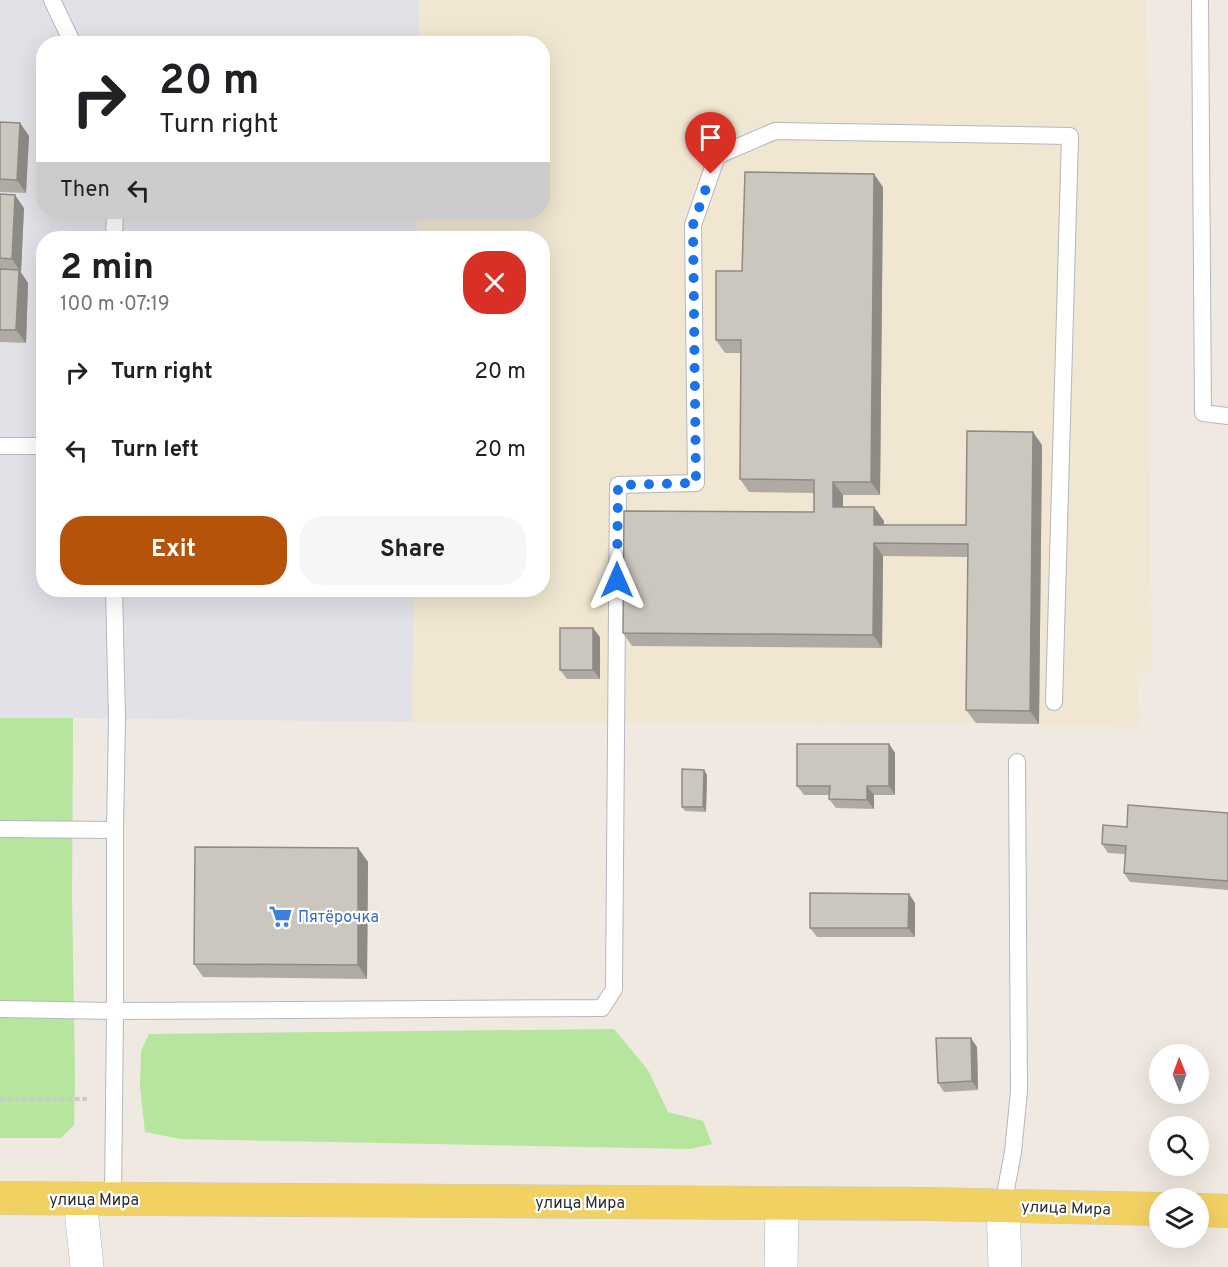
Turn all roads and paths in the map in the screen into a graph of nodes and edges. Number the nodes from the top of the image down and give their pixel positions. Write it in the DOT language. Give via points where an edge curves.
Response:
graph roads {
  1 [pos="52,0"];
  2 [pos="1200,0"];
  3 [pos="69,36"];
  4 [pos="1228,416"];
  5 [pos="0,446"];
  6 [pos="36,446"];
  7 [pos="114,597"];
  8 [pos="1054,702"];
  9 [pos="1017,762"];
  10 [pos="0,829"];
  11 [pos="115,830"];
  12 [pos="0,1009"];
  13 [pos="115,1011"];
  14 [pos="0,1099"];
  15 [pos="114,1099"];
  16 [pos="0,1198"];
  17 [pos="80,1199"];
  18 [pos="113,1199"];
  19 [pos="782,1203"];
  20 [pos="1003,1205"];
  21 [pos="1149,1209"];
  22 [pos="1209,1210"];
  23 [pos="1228,1211"];
  24 [pos="87,1267"];
  25 [pos="781,1267"];
  26 [pos="1005,1267"];
  1 -- 3 [label="lane"];
  2 -- 4 [label="lane" via="1203,413"];
  5 -- 6 [label="lane"];
  7 -- 11 [label="lane"];
  8 -- 13 [label="lane" via="1070,136 775,131 717,156 693,225 696,483 618,485 614,989 602,1008"];
  9 -- 20 [label="lane" via="1019,1091"];
  10 -- 11 [label="lane"];
  11 -- 13 [label="lane"];
  12 -- 13 [label="lane"];
  13 -- 15 [label="lane"];
  14 -- 15 [label="path"];
  15 -- 18 [label="lane"];
  16 -- 17 [label="main road, улица Мира"];
  17 -- 18 [label="main road, улица Мира"];
  17 -- 24 [label="street"];
  18 -- 19 [label="main road, улица Мира"];
  19 -- 20 [label="main road, улица Мира"];
  19 -- 25 [label="street"];
  20 -- 21 [label="main road, улица Мира"];
  20 -- 26 [label="street"];
  22 -- 23 [label="main road"];
}
